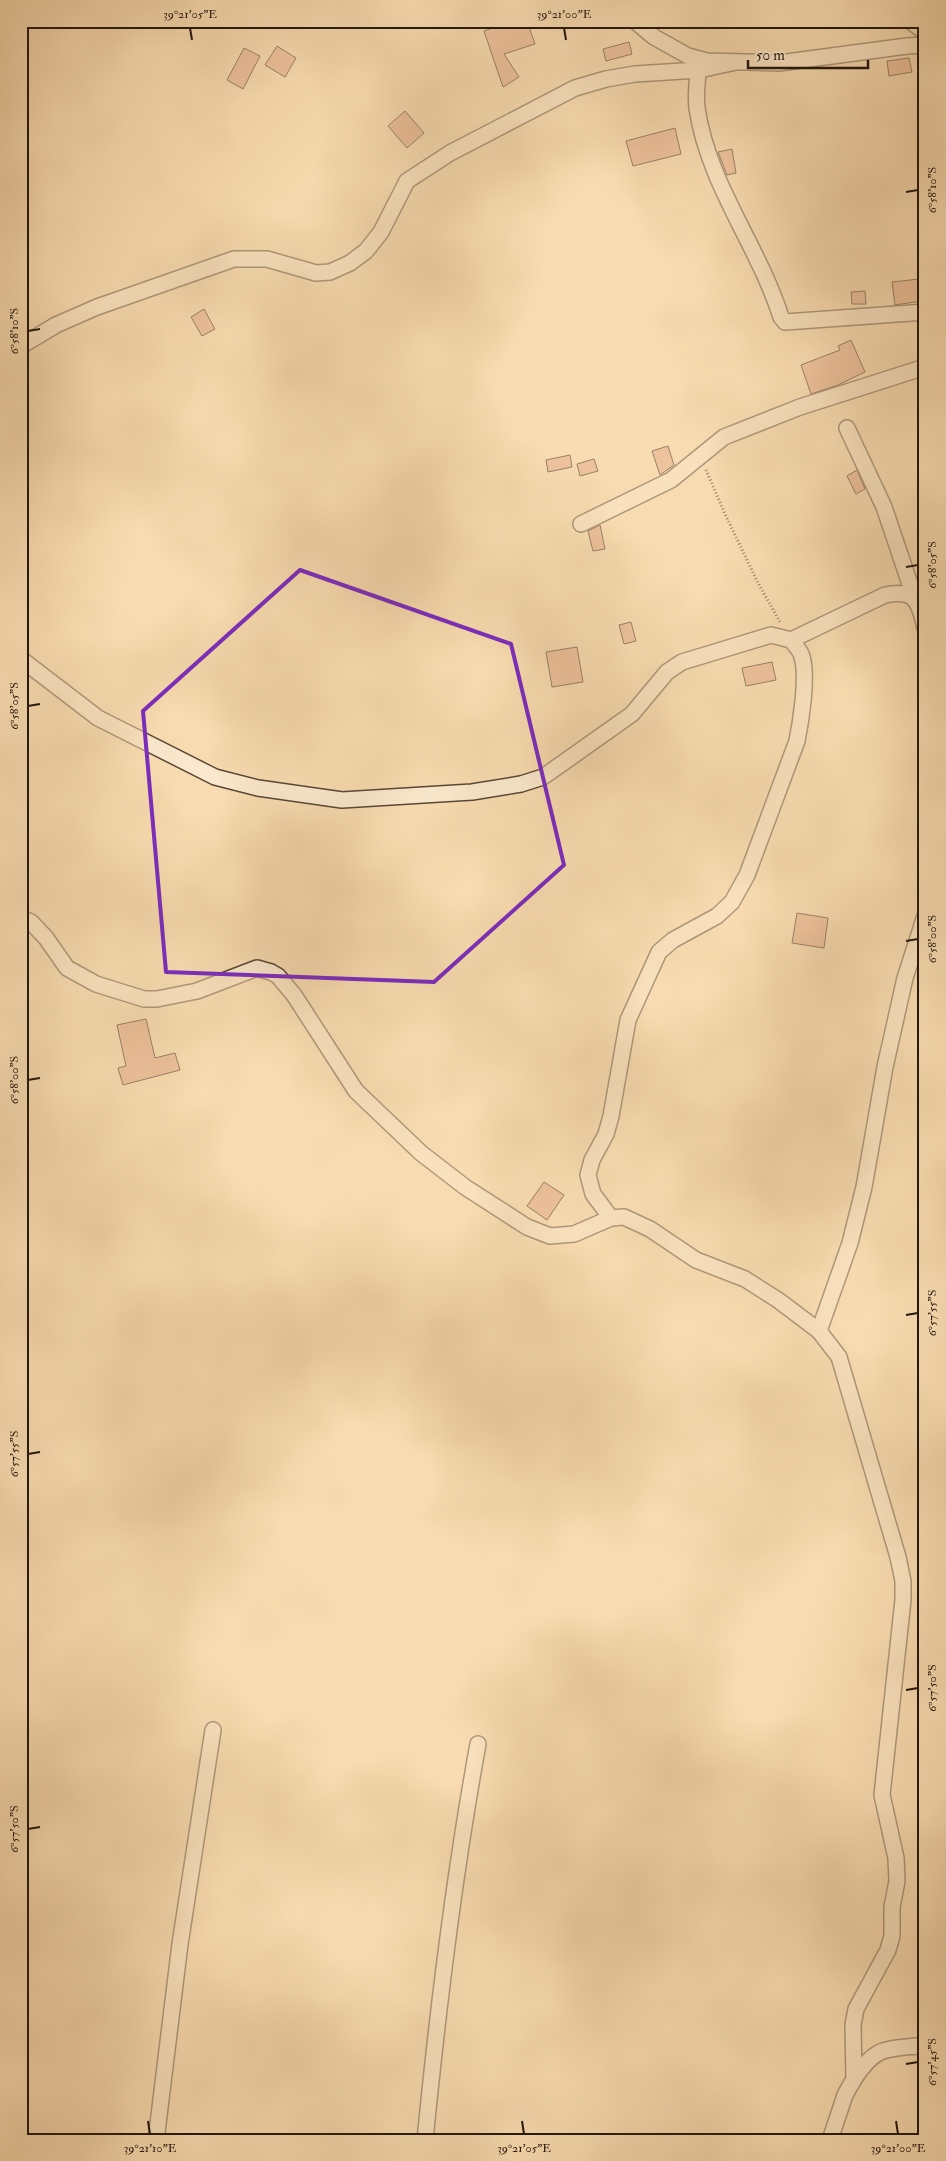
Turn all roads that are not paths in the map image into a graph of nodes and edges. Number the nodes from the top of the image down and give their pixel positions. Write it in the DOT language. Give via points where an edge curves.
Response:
graph roads {
  1 [pos="635,21"];
  2 [pos="910,21"];
  3 [pos="925,32"];
  4 [pos="925,45"];
  5 [pos="699,65"];
  6 [pos="925,312"];
  7 [pos="21,346"];
  8 [pos="925,367"];
  9 [pos="847,428"];
  10 [pos="581,524"];
  11 [pos="915,599"];
  12 [pos="925,628"];
  13 [pos="791,640"];
  14 [pos="21,659"];
  15 [pos="925,916"];
  16 [pos="21,918"];
  17 [pos="611,1218"];
  18 [pos="819,1331"];
  19 [pos="212,1730"];
  20 [pos="478,1744"];
  21 [pos="925,2045"];
  22 [pos="854,2079"];
  23 [pos="156,2140"];
  24 [pos="425,2140"];
  25 [pos="830,2140"];
  1 -- 5 [label="street"];
  2 -- 3 [label="street"];
  4 -- 5 [label="street" via="779,63"];
  5 -- 6 [label="street" via="697,106 705,148 712,169 761,267 780,317 785,322 808,322"];
  5 -- 7 [label="street" via="606,79 575,88 450,153 407,181 381,232 366,251 330,272 316,274 267,259 234,259 97,307 56,325"];
  8 -- 10 [label="street" via="856,388 724,437 664,484"];
  9 -- 11 [label="street" via="884,507"];
  11 -- 12 [label="street"];
  11 -- 13 [label="street" via="905,593 885,595"];
  13 -- 14 [label="street" via="770,635 682,662 667,672 632,714 543,777 472,792 342,800 258,788 215,777 98,718"];
  13 -- 17 [label="street" via="802,657 804,698 801,721 797,741 748,875 732,902 717,916 673,940 659,952 628,1020 612,1116 588,1176 592,1194"];
  15 -- 18 [label="street" via="905,978 850,1243"];
  16 -- 17 [label="street" via="31,922 46,938 66,968 96,984 144,999 197,991 257,968 271,972 294,995 356,1091 445,1173 527,1228 550,1236 574,1234"];
  17 -- 18 [label="street" via="624,1217 650,1229 696,1260 745,1280"];
  18 -- 22 [label="street" via="839,1357 903,1581 882,1795 896,1858 892,1936 888,1950 856,2009 853,2025"];
  19 -- 23 [label="street" via="180,1944"];
  20 -- 24 [label="street" via="451,1915"];
  21 -- 22 [label="street" via="880,2052 870,2057"];
  22 -- 25 [label="street" via="845,2095"];
}
